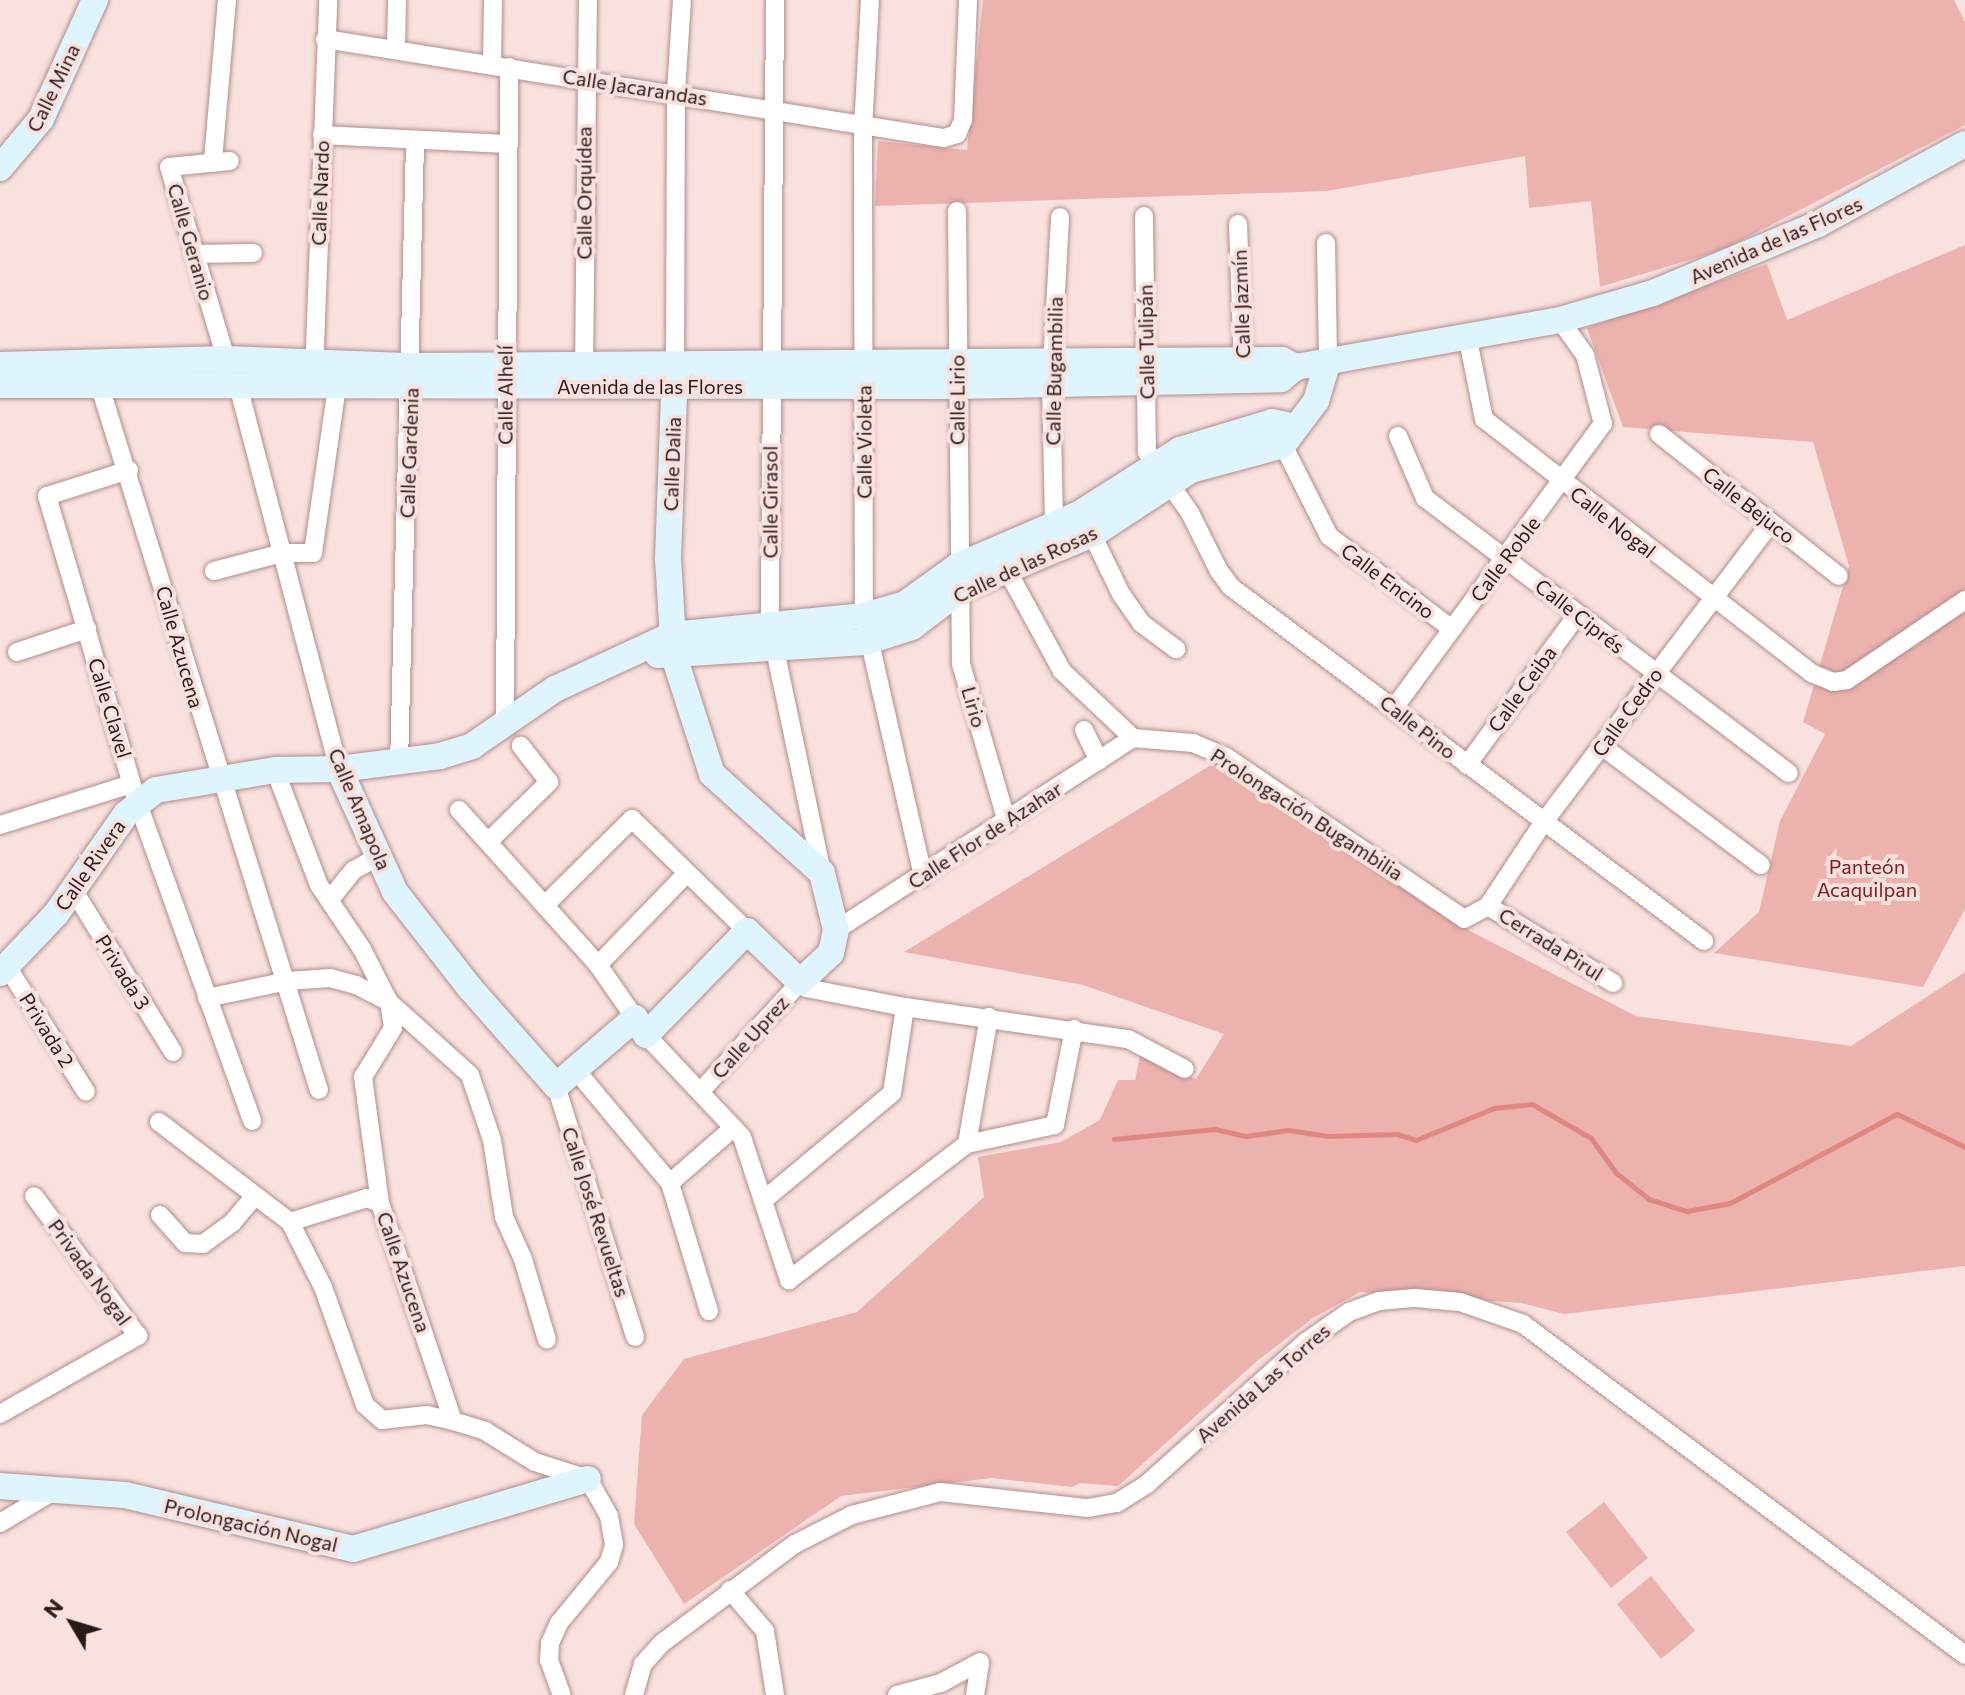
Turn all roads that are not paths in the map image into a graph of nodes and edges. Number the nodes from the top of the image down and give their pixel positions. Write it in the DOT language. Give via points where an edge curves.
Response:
graph roads {
  1 [pos="95,0"];
  2 [pos="227,0"];
  3 [pos="328,0"];
  4 [pos="397,0"];
  5 [pos="493,0"];
  6 [pos="588,0"];
  7 [pos="682,0"];
  8 [pos="775,0"];
  9 [pos="870,0"];
  10 [pos="968,0"];
  11 [pos="325,39"];
  12 [pos="396,49"];
  13 [pos="500,66"];
  14 [pos="585,77"];
  15 [pos="676,92"];
  16 [pos="772,112"];
  17 [pos="863,128"];
  18 [pos="322,135"];
  19 [pos="415,143"];
  20 [pos="506,144"];
  21 [pos="1965,144"];
  22 [pos="0,168"];
  23 [pos="957,211"];
  24 [pos="1144,216"];
  25 [pos="1060,217"];
  26 [pos="1238,224"];
  27 [pos="1326,243"];
  28 [pos="253,253"];
  29 [pos="194,254"];
  30 [pos="1560,320"];
  31 [pos="1467,335"];
  32 [pos="226,359"];
  33 [pos="1328,361"];
  34 [pos="0,365"];
  35 [pos="1243,372"];
  36 [pos="1148,373"];
  37 [pos="584,374"];
  38 [pos="675,374"];
  39 [pos="864,374"];
  40 [pos="1052,374"];
  41 [pos="142,375"];
  42 [pos="771,375"];
  43 [pos="957,375"];
  44 [pos="412,376"];
  45 [pos="505,376"];
  46 [pos="321,379"];
  47 [pos="0,385"];
  48 [pos="100,387"];
  49 [pos="230,388"];
  50 [pos="1283,431"];
  51 [pos="1659,434"];
  52 [pos="1398,436"];
  53 [pos="129,470"];
  54 [pos="1160,475"];
  55 [pos="1562,482"];
  56 [pos="1771,523"];
  57 [pos="1054,524"];
  58 [pos="1087,524"];
  59 [pos="282,553"];
  60 [pos="1505,558"];
  61 [pos="1007,570"];
  62 [pos="214,571"];
  63 [pos="1839,576"];
  64 [pos="960,577"];
  65 [pos="1711,598"];
  66 [pos="1965,600"];
  67 [pos="1578,614"];
  68 [pos="864,616"];
  69 [pos="87,629"];
  70 [pos="1452,629"];
  71 [pos="770,638"];
  72 [pos="866,642"];
  73 [pos="673,646"];
  74 [pos="1176,649"];
  75 [pos="17,652"];
  76 [pos="1654,674"];
  77 [pos="1394,708"];
  78 [pos="505,723"];
  79 [pos="1084,730"];
  80 [pos="1133,738"];
  81 [pos="521,746"];
  82 [pos="1603,747"];
  83 [pos="1099,761"];
  84 [pos="399,764"];
  85 [pos="1467,765"];
  86 [pos="339,769"];
  87 [pos="275,770"];
  88 [pos="1789,773"];
  89 [pos="218,778"];
  90 [pos="135,792"];
  91 [pos="459,810"];
  92 [pos="1007,822"];
  93 [pos="1543,823"];
  94 [pos="0,825"];
  95 [pos="488,842"];
  96 [pos="379,856"];
  97 [pos="1761,865"];
  98 [pos="687,873"];
  99 [pos="822,873"];
  100 [pos="923,876"];
  101 [pos="74,891"];
  102 [pos="331,898"];
  103 [pos="546,904"];
  104 [pos="1488,906"];
  105 [pos="836,930"];
  106 [pos="747,931"];
  107 [pos="1704,941"];
  108 [pos="598,965"];
  109 [pos="4,971"];
  110 [pos="288,981"];
  111 [pos="800,982"];
  112 [pos="1613,983"];
  113 [pos="207,998"];
  114 [pos="389,1002"];
  115 [pos="905,1007"];
  116 [pos="989,1017"];
  117 [pos="640,1026"];
  118 [pos="1074,1029"];
  119 [pos="173,1052"];
  120 [pos="1185,1069"];
  121 [pos="566,1077"];
  122 [pos="319,1090"];
  123 [pos="86,1092"];
  124 [pos="700,1092"];
  125 [pos="252,1121"];
  126 [pos="159,1122"];
  127 [pos="733,1128"];
  128 [pos="967,1144"];
  129 [pos="670,1183"];
  130 [pos="34,1196"];
  131 [pos="255,1196"];
  132 [pos="765,1199"];
  133 [pos="380,1203"];
  134 [pos="160,1215"];
  135 [pos="290,1222"];
  136 [pos="709,1311"];
  137 [pos="635,1337"];
  138 [pos="547,1340"];
  139 [pos="0,1414"];
  140 [pos="453,1421"];
  141 [pos="588,1479"];
  142 [pos="0,1486"];
  143 [pos="52,1492"];
  144 [pos="0,1523"];
  145 [pos="730,1590"];
  146 [pos="1965,1655"];
  147 [pos="562,1695"];
  148 [pos="634,1695"];
  149 [pos="775,1695"];
  150 [pos="897,1695"];
  151 [pos="975,1695"];
  1 -- 22 [label="main road, Calle Mina" via="41,119"];
  2 -- 29 [label="street, Calle Geranio" via="222,160 169,167"];
  3 -- 11 [label="street, Calle Nardo"];
  4 -- 12 [label="street"];
  5 -- 13 [label="street, Calle Alhelí"];
  6 -- 14 [label="street, Calle Orquídea"];
  7 -- 15 [label="street, Calle Dalia"];
  8 -- 16 [label="street, Calle Girasol"];
  9 -- 17 [label="street, Calle Violeta"];
  10 -- 17 [label="street, Calle Jacarandas" via="963,120 957,134 944,138"];
  11 -- 12 [label="street, Calle Jacarandas"];
  11 -- 18 [label="street, Calle Nardo"];
  12 -- 13 [label="street, Calle Jacarandas"];
  13 -- 14 [label="street, Calle Jacarandas"];
  13 -- 20 [label="street, Calle Alhelí"];
  14 -- 15 [label="street, Calle Jacarandas"];
  14 -- 37 [label="street, Calle Orquídea"];
  15 -- 16 [label="street, Calle Jacarandas"];
  15 -- 38 [label="street, Calle Dalia"];
  16 -- 17 [label="street, Calle Jacarandas"];
  16 -- 42 [label="street, Calle Girasol"];
  17 -- 39 [label="street, Calle Violeta"];
  18 -- 19 [label="street"];
  18 -- 46 [label="street, Calle Nardo"];
  19 -- 20 [label="street"];
  19 -- 44 [label="street, Calle Gardenia"];
  20 -- 45 [label="street, Calle Alhelí"];
  21 -- 30 [label="main road, Avenida de las Flores" via="1732,264"];
  23 -- 43 [label="street, Calle Lirio"];
  24 -- 36 [label="street, Calle Tulipán"];
  25 -- 40 [label="street, Calle Bugambilia"];
  26 -- 35 [label="street, Calle Jazmín"];
  27 -- 33 [label="street"];
  28 -- 29 [label="street"];
  29 -- 32 [label="street, Calle Geranio"];
  30 -- 31 [label="main road, Avenida de las Flores"];
  30 -- 55 [label="street, Calle Roble" via="1585,355 1603,424"];
  31 -- 33 [label="main road, Avenida de las Flores"];
  31 -- 55 [label="street, Calle Nogal" via="1484,419"];
  32 -- 41 [label="main road, Avenida de las Flores"];
  32 -- 46 [label="main road, Avenida de las Flores"];
  32 -- 49 [label="street"];
  33 -- 35 [label="main road, Avenida de las Flores" via="1296,367 1282,360"];
  33 -- 50 [label="main road" via="1316,401"];
  34 -- 41 [label="main road, Avenida de las Flores"];
  35 -- 36 [label="main road, Avenida de las Flores"];
  36 -- 40 [label="main road, Avenida de las Flores"];
  36 -- 54 [label="street, Calle Tulipán" via="1147,452"];
  37 -- 38 [label="main road, Avenida de las Flores"];
  37 -- 45 [label="main road, Avenida de las Flores"];
  38 -- 42 [label="main road, Avenida de las Flores"];
  38 -- 73 [label="main road, Calle Dalia" via="668,559"];
  39 -- 42 [label="main road, Avenida de las Flores"];
  39 -- 43 [label="main road, Avenida de las Flores"];
  39 -- 68 [label="street, Calle Violeta"];
  40 -- 43 [label="main road, Avenida de las Flores"];
  40 -- 57 [label="street, Calle Bugambilia"];
  41 -- 48 [label="main road, Avenida de las Flores"];
  41 -- 49 [label="main road, Avenida de las Flores"];
  42 -- 71 [label="street, Calle Girasol"];
  43 -- 64 [label="street, Calle Lirio"];
  44 -- 45 [label="main road, Avenida de las Flores"];
  44 -- 46 [label="main road, Avenida de las Flores"];
  44 -- 84 [label="street, Calle Gardenia"];
  45 -- 78 [label="street, Calle Alhelí"];
  46 -- 49 [label="main road, Avenida de las Flores"];
  46 -- 59 [label="street, Calle Nardo" via="313,553"];
  47 -- 48 [label="main road, Avenida de las Flores"];
  48 -- 53 [label="street, Calle Azucena"];
  49 -- 59 [label="street, Calle Amapola"];
  50 -- 54 [label="main road, Calle de las Rosas" via="1180,450"];
  50 -- 70 [label="street, Calle Encino" via="1329,536"];
  51 -- 56 [label="street, Calle Bejuco"];
  52 -- 60 [label="street, Calle Ciprés" via="1425,498"];
  53 -- 69 [label="street, Calle Clavel" via="47,496"];
  53 -- 89 [label="street, Calle Azucena"];
  54 -- 58 [label="main road, Calle de las Rosas"];
  54 -- 77 [label="street, Calle Pino" via="1231,587"];
  55 -- 60 [label="street, Calle Roble"];
  55 -- 65 [label="street, Calle Nogal"];
  56 -- 63 [label="street, Calle Bejuco"];
  56 -- 65 [label="street, Calle Cedro"];
  57 -- 58 [label="main road, Calle de las Rosas"];
  57 -- 64 [label="main road, Calle de las Rosas"];
  58 -- 61 [label="main road, Calle de las Rosas"];
  58 -- 74 [label="street" via="1141,623"];
  59 -- 62 [label="street"];
  59 -- 86 [label="street, Calle Amapola"];
  60 -- 67 [label="street, Calle Ciprés"];
  60 -- 70 [label="street, Calle Roble"];
  61 -- 64 [label="main road, Calle de las Rosas"];
  61 -- 80 [label="street" via="1062,671"];
  64 -- 68 [label="main road, Calle de las Rosas" via="905,604"];
  64 -- 72 [label="main road, Calle de las Rosas" via="912,627"];
  64 -- 92 [label="street, Lirio" via="961,664"];
  65 -- 66 [label="street, Calle Nogal" via="1811,673 1833,682 1847,680"];
  65 -- 76 [label="street, Calle Cedro"];
  67 -- 76 [label="street, Calle Ciprés"];
  67 -- 85 [label="street, Calle Ceiba"];
  68 -- 71 [label="main road, Calle de las Rosas"];
  68 -- 72 [label="street, Calle Violeta"];
  69 -- 75 [label="street"];
  69 -- 90 [label="street, Calle Clavel"];
  70 -- 77 [label="street, Calle Roble"];
  71 -- 72 [label="main road, Calle de las Rosas"];
  71 -- 73 [label="main road, Calle de las Rosas"];
  71 -- 99 [label="street, Calle Girasol"];
  72 -- 100 [label="street, Calle Violeta"];
  73 -- 78 [label="main road, Calle de las Rosas" via="555,689"];
  73 -- 99 [label="main road, Calle Dalia" via="712,774"];
  76 -- 82 [label="street, Calle Cedro"];
  76 -- 88 [label="street, Calle Ciprés"];
  77 -- 85 [label="street, Calle Pino"];
  78 -- 84 [label="main road, Calle de las Rosas" via="472,746"];
  79 -- 83 [label="street"];
  80 -- 83 [label="street, Calle Flor de Azahar"];
  80 -- 104 [label="street, Prolongación Bugambilia" via="1193,743 1226,757 1464,919"];
  81 -- 95 [label="street" via="549,782"];
  82 -- 93 [label="street, Calle Cedro"];
  82 -- 97 [label="street"];
  83 -- 92 [label="street, Calle Flor de Azahar"];
  84 -- 86 [label="main road, Calle de las Rosas"];
  85 -- 93 [label="street, Calle Pino"];
  86 -- 87 [label="main road, Calle Rivera"];
  86 -- 96 [label="main road, Calle Amapola"];
  87 -- 89 [label="main road, Calle Rivera"];
  87 -- 102 [label="street" via="319,885"];
  89 -- 90 [label="main road, Calle Rivera"];
  89 -- 110 [label="street, Calle Azucena"];
  90 -- 94 [label="street"];
  90 -- 101 [label="main road, Calle Rivera"];
  90 -- 113 [label="street, Calle Clavel"];
  91 -- 95 [label="street"];
  92 -- 100 [label="street, Calle Flor de Azahar"];
  93 -- 104 [label="street, Calle Cedro"];
  93 -- 107 [label="street, Calle Pino"];
  95 -- 103 [label="street"];
  96 -- 102 [label="street" via="354,870"];
  96 -- 121 [label="main road, Calle Amapola" via="405,904"];
  98 -- 103 [label="street" via="632,819"];
  98 -- 106 [label="street"];
  98 -- 108 [label="street"];
  99 -- 105 [label="main road, Calle Girasol"];
  100 -- 105 [label="street, Calle Flor de Azahar"];
  101 -- 109 [label="main road, Calle Rivera"];
  101 -- 119 [label="street, Privada 3"];
  102 -- 114 [label="street"];
  103 -- 108 [label="street"];
  104 -- 112 [label="street, Cerrada Pirul"];
  105 -- 111 [label="main road" via="831,953"];
  106 -- 111 [label="main road"];
  106 -- 117 [label="main road"];
  108 -- 117 [label="street"];
  109 -- 123 [label="street, Privada 2"];
  110 -- 113 [label="street"];
  110 -- 114 [label="street" via="330,978"];
  110 -- 122 [label="street, Calle Azucena"];
  111 -- 115 [label="street" via="806,988"];
  111 -- 124 [label="street, Calle Uprez"];
  113 -- 125 [label="street, Calle Clavel"];
  114 -- 133 [label="street, Calle Azucena" via="393,1028 363,1077"];
  114 -- 138 [label="street" via="470,1075 492,1140 504,1217 523,1259"];
  115 -- 116 [label="street"];
  115 -- 132 [label="street" via="892,1093"];
  116 -- 118 [label="street"];
  116 -- 128 [label="street"];
  117 -- 121 [label="main road"];
  117 -- 124 [label="street"];
  118 -- 120 [label="street" via="1128,1039"];
  118 -- 128 [label="street" via="1055,1125"];
  121 -- 129 [label="street"];
  121 -- 137 [label="street, Calle José Revueltas"];
  124 -- 127 [label="street"];
  126 -- 131 [label="street"];
  127 -- 129 [label="street"];
  127 -- 132 [label="street" via="742,1137"];
  128 -- 132 [label="street" via="789,1280"];
  129 -- 136 [label="street"];
  130 -- 139 [label="street, Privada Nogal" via="138,1336"];
  131 -- 134 [label="street" via="219,1235 193,1247"];
  131 -- 135 [label="street"];
  133 -- 135 [label="street" via="367,1198"];
  133 -- 140 [label="street, Calle Azucena"];
  135 -- 140 [label="street" via="323,1287 365,1405 382,1420 427,1415"];
  140 -- 141 [label="street" via="485,1431 535,1462"];
  141 -- 143 [label="main road, Prolongación Nogal" via="353,1549 125,1495"];
  141 -- 147 [label="street" via="609,1516 614,1545 609,1562 559,1623 550,1643 549,1660"];
  142 -- 143 [label="main road, Prolongación Nogal"];
  143 -- 144 [label="street"];
  145 -- 146 [label="street, Avenida Las Torres" via="795,1544 852,1515 895,1501 940,1492 1088,1508 1117,1503 1147,1484 1306,1342 1349,1312 1379,1301 1415,1298 1460,1302 1523,1324"];
  145 -- 148 [label="street, Avenida Las Torres" via="662,1643 643,1664"];
  145 -- 149 [label="street" via="765,1631"];
  150 -- 151 [label="street" via="941,1683 980,1662"];
}
